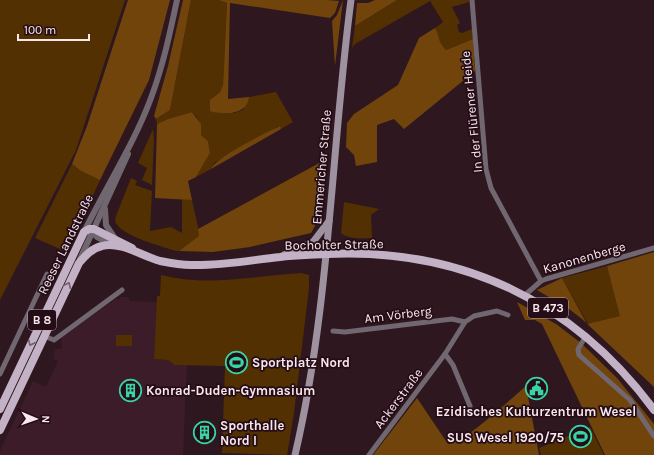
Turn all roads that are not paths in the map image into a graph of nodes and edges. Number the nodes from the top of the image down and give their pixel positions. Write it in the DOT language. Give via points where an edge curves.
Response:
graph roads {
  1 [pos="177,0"];
  2 [pos="351,0"];
  3 [pos="472,0"];
  4 [pos="135,134"];
  5 [pos="105,204"];
  6 [pos="329,221"];
  7 [pos="89,229"];
  8 [pos="115,242"];
  9 [pos="654,248"];
  10 [pos="326,254"];
  11 [pos="282,256"];
  12 [pos="79,263"];
  13 [pos="47,274"];
  14 [pos="541,281"];
  15 [pos="122,290"];
  16 [pos="525,295"];
  17 [pos="508,314"];
  18 [pos="465,322"];
  19 [pos="333,331"];
  20 [pos="44,336"];
  21 [pos="586,336"];
  22 [pos="445,354"];
  23 [pos="0,374"];
  24 [pos="470,406"];
  25 [pos="0,409"];
  26 [pos="654,410"];
  27 [pos="0,430"];
  28 [pos="654,436"];
  29 [pos="295,455"];
  30 [pos="369,455"];
  1 -- 4 [label="street, Reeser Landstraße" via="163,61 151,98"];
  2 -- 6 [label="main road, Emmericher Straße"];
  3 -- 14 [label="street, In der Flürener Heide" via="486,169 490,188"];
  4 -- 5 [label="street, Reeser Landstraße" via="122,170"];
  4 -- 7 [label="street, Reeser Landstraße"];
  5 -- 7 [label="street, Reeser Landstraße"];
  5 -- 8 [label="street" via="106,225"];
  6 -- 10 [label="main road, Emmericher Straße"];
  6 -- 11 [label="main road" via="313,242"];
  7 -- 8 [label="main road, Bocholter Straße"];
  7 -- 12 [label="street, Reeser Landstraße / B 8"];
  7 -- 25 [label="main road, Reeser Landstraße / B 8, one-way"];
  8 -- 11 [label="main road, Bocholter Straße" via="160,261 185,265 210,265"];
  8 -- 12 [label="main road, B 8" via="96,248"];
  9 -- 14 [label="street, Kanonenberge"];
  10 -- 11 [label="main road, Bocholter Straße"];
  10 -- 16 [label="main road, Bocholter Straße / B 473" via="381,254 440,263 482,276"];
  10 -- 29 [label="main road, Emmericher Straße"];
  20 -- 12 [label="main road, Reeser Landstraße / B 8, one-way"];
  13 -- 23 [label="street"];
  14 -- 16 [label="street, Kanonenberge"];
  15 -- 20 [label="street" via="54,340"];
  16 -- 21 [label="main road, Bocholter Straße / B 473"];
  17 -- 18 [label="street" via="497,312 474,316"];
  18 -- 19 [label="street, Am Vörberg" via="452,318 345,332"];
  18 -- 22 [label="street, Ackerstraße"];
  20 -- 27 [label="main road, Reeser Landstraße / B 8"];
  21 -- 26 [label="main road, Bocholter Straße / B 473" via="628,376"];
  21 -- 28 [label="street" via="578,349 579,355 630,400"];
  22 -- 24 [label="street" via="453,365"];
  22 -- 30 [label="street, Ackerstraße"];
}
